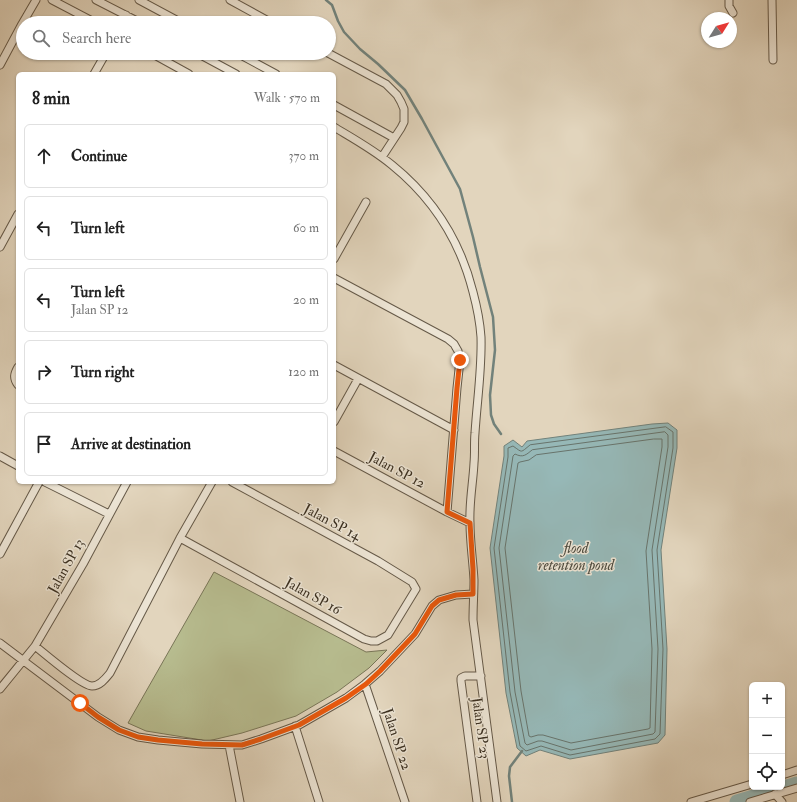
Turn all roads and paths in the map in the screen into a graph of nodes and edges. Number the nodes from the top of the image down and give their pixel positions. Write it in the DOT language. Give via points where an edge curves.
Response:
graph roads {
  1 [pos="36,0"];
  2 [pos="52,0"];
  3 [pos="96,0"];
  4 [pos="139,0"];
  5 [pos="230,0"];
  6 [pos="729,0"];
  7 [pos="772,0"];
  8 [pos="733,12"];
  9 [pos="126,15"];
  10 [pos="27,16"];
  11 [pos="83,16"];
  12 [pos="169,16"];
  13 [pos="259,16"];
  14 [pos="16,36"];
  15 [pos="336,57"];
  16 [pos="102,60"];
  17 [pos="164,60"];
  18 [pos="210,60"];
  19 [pos="250,60"];
  20 [pos="773,60"];
  21 [pos="0,65"];
  22 [pos="95,72"];
  23 [pos="185,72"];
  24 [pos="232,72"];
  25 [pos="272,72"];
  26 [pos="336,106"];
  27 [pos="336,128"];
  28 [pos="394,138"];
  29 [pos="382,157"];
  30 [pos="366,202"];
  31 [pos="16,218"];
  32 [pos="0,247"];
  33 [pos="336,255"];
  34 [pos="336,279"];
  35 [pos="336,366"];
  36 [pos="16,371"];
  37 [pos="358,379"];
  38 [pos="16,381"];
  39 [pos="336,418"];
  40 [pos="454,430"];
  41 [pos="336,451"];
  42 [pos="0,456"];
  43 [pos="16,465"];
  44 [pos="38,484"];
  45 [pos="49,484"];
  46 [pos="126,484"];
  47 [pos="211,484"];
  48 [pos="236,484"];
  49 [pos="447,512"];
  50 [pos="109,514"];
  51 [pos="470,523"];
  52 [pos="180,538"];
  53 [pos="0,554"];
  54 [pos="416,589"];
  55 [pos="473,594"];
  56 [pos="0,643"];
  57 [pos="35,646"];
  58 [pos="23,660"];
  59 [pos="481,676"];
  60 [pos="366,684"];
  61 [pos="0,689"];
  62 [pos="295,726"];
  63 [pos="229,744"];
  64 [pos="797,770"];
  65 [pos="785,773"];
  66 [pos="749,785"];
  67 [pos="797,788"];
  68 [pos="774,794"];
  69 [pos="240,802"];
  70 [pos="319,802"];
  71 [pos="405,802"];
  72 [pos="477,802"];
  73 [pos="497,802"];
  74 [pos="691,802"];
  75 [pos="750,802"];
  76 [pos="782,802"];
  1 -- 10 [label="street"];
  2 -- 11 [label="street"];
  3 -- 9 [label="street"];
  4 -- 12 [label="street"];
  5 -- 13 [label="street"];
  6 -- 8 [label="street"];
  7 -- 20 [label="street"];
  14 -- 21 [label="street"];
  15 -- 28 [label="street" via="386,84 397,95 404,109 404,122"];
  16 -- 22 [label="street"];
  17 -- 23 [label="street"];
  18 -- 24 [label="street"];
  19 -- 25 [label="street"];
  26 -- 28 [label="street"];
  27 -- 29 [label="street"];
  28 -- 29 [label="street"];
  29 -- 51 [label="street" via="418,189 442,219 460,252 476,304 481,352"];
  30 -- 33 [label="street"];
  31 -- 32 [label="street"];
  34 -- 40 [label="street" via="454,344 460,360"];
  35 -- 37 [label="street"];
  36 -- 38 [label="street"];
  37 -- 39 [label="street"];
  37 -- 40 [label="street"];
  40 -- 49 [label="street"];
  41 -- 49 [label="street, Jalan SP 12"];
  42 -- 43 [label="street"];
  44 -- 53 [label="street"];
  45 -- 50 [label="street"];
  46 -- 50 [label="street, Jalan SP 13"];
  47 -- 52 [label="street"];
  48 -- 54 [label="street, Jalan SP 14" via="378,561 412,582"];
  49 -- 51 [label="street, Jalan SP 12"];
  50 -- 57 [label="street, Jalan SP 13"];
  51 -- 55 [label="street"];
  52 -- 54 [label="street, Jalan SP 16" via="371,641 388,635"];
  52 -- 57 [label="street" via="110,673 99,683 92,686 85,684"];
  55 -- 59 [label="street" via="473,620"];
  55 -- 60 [label="street" via="439,600 432,606 415,634"];
  56 -- 58 [label="street"];
  57 -- 58 [label="street, Jalan SP 13"];
  58 -- 61 [label="street, Jalan SP 13"];
  58 -- 63 [label="street" via="119,730 138,737 158,740"];
  59 -- 72 [label="street, Jalan SP 23" via="461,678"];
  59 -- 73 [label="street"];
  60 -- 62 [label="street"];
  60 -- 71 [label="street, Jalan SP 22"];
  62 -- 63 [label="street" via="242,745"];
  62 -- 70 [label="street"];
  63 -- 69 [label="street"];
  64 -- 65 [label="street"];
  66 -- 74 [label="street"];
  67 -- 68 [label="street"];
  68 -- 75 [label="street"];
  68 -- 76 [label="street"];
}
